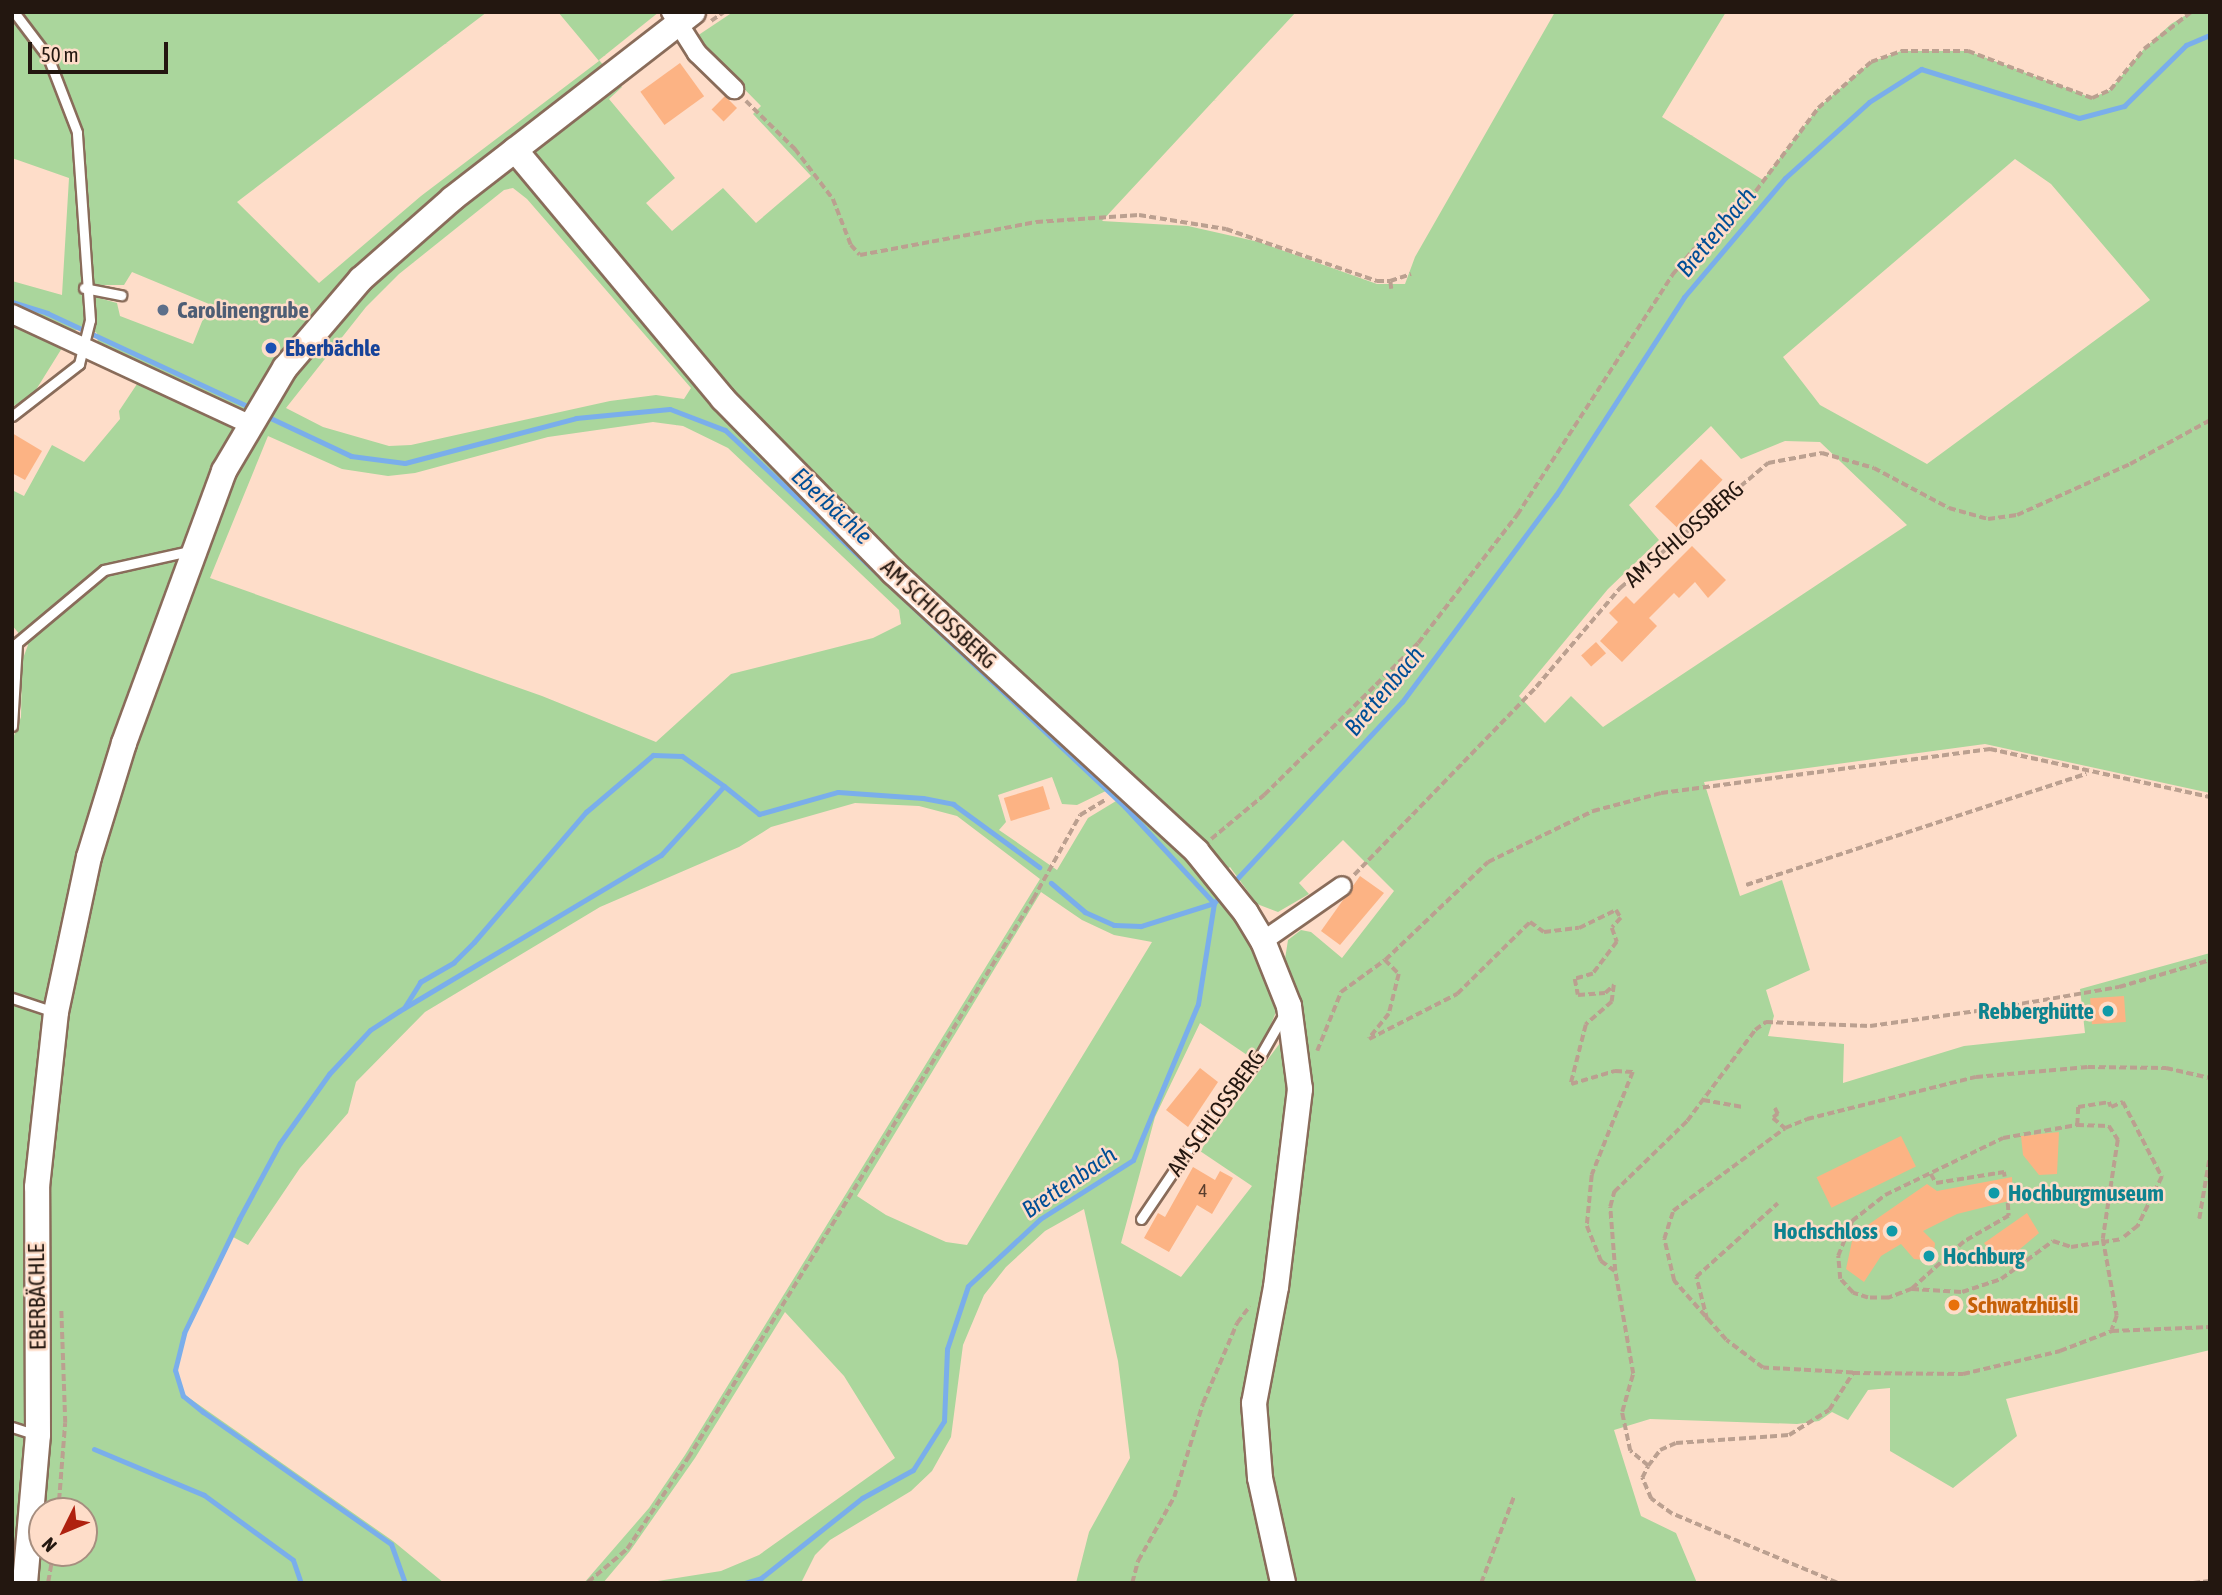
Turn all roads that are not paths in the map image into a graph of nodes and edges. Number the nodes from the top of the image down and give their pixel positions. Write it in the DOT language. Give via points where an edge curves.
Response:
graph roads {
  1 [pos="14,12"];
  2 [pos="680,17"];
  3 [pos="734,89"];
  4 [pos="514,150"];
  5 [pos="84,288"];
  6 [pos="121,295"];
  7 [pos="12,314"];
  8 [pos="88,337"];
  9 [pos="254,415"];
  10 [pos="12,416"];
  11 [pos="192,551"];
  12 [pos="15,645"];
  13 [pos="12,726"];
  14 [pos="1342,886"];
  15 [pos="1263,941"];
  16 [pos="12,998"];
  17 [pos="1289,1006"];
  18 [pos="56,1012"];
  19 [pos="1141,1219"];
  20 [pos="12,1427"];
  21 [pos="38,1435"];
  22 [pos="25,1583"];
  23 [pos="1283,1583"];
  1 -- 5 [label="lane" via="48,57 77,132"];
  2 -- 3 [label="street, EBERBÄCHLE"];
  2 -- 4 [label="main road, EBERBÄCHLE"];
  4 -- 9 [label="main road, EBERBÄCHLE" via="361,279 311,333"];
  4 -- 15 [label="main road, AM SCHLOSSBERG" via="723,399 797,476 1218,876"];
  5 -- 6 [label="lane"];
  5 -- 8 [label="lane"];
  7 -- 8 [label="street"];
  8 -- 9 [label="street"];
  8 -- 10 [label="lane" via="79,364"];
  9 -- 11 [label="main road, EBERBÄCHLE"];
  11 -- 12 [label="lane" via="104,570 83,583"];
  11 -- 18 [label="main road, EBERBÄCHLE" via="89,857"];
  12 -- 13 [label="lane"];
  14 -- 15 [label="street"];
  15 -- 17 [label="main road, AM SCHLOSSBERG"];
  16 -- 18 [label="lane"];
  17 -- 19 [label="lane, AM SCHLOSSBERG" via="1259,1058 1208,1120"];
  17 -- 23 [label="main road, AM SCHLOSSBERG" via="1300,1089 1274,1294 1254,1402 1259,1478"];
  18 -- 21 [label="main road, EBERBÄCHLE" via="37,1187"];
  20 -- 21 [label="lane"];
  21 -- 22 [label="main road, EBERBÄCHLE"];
}
